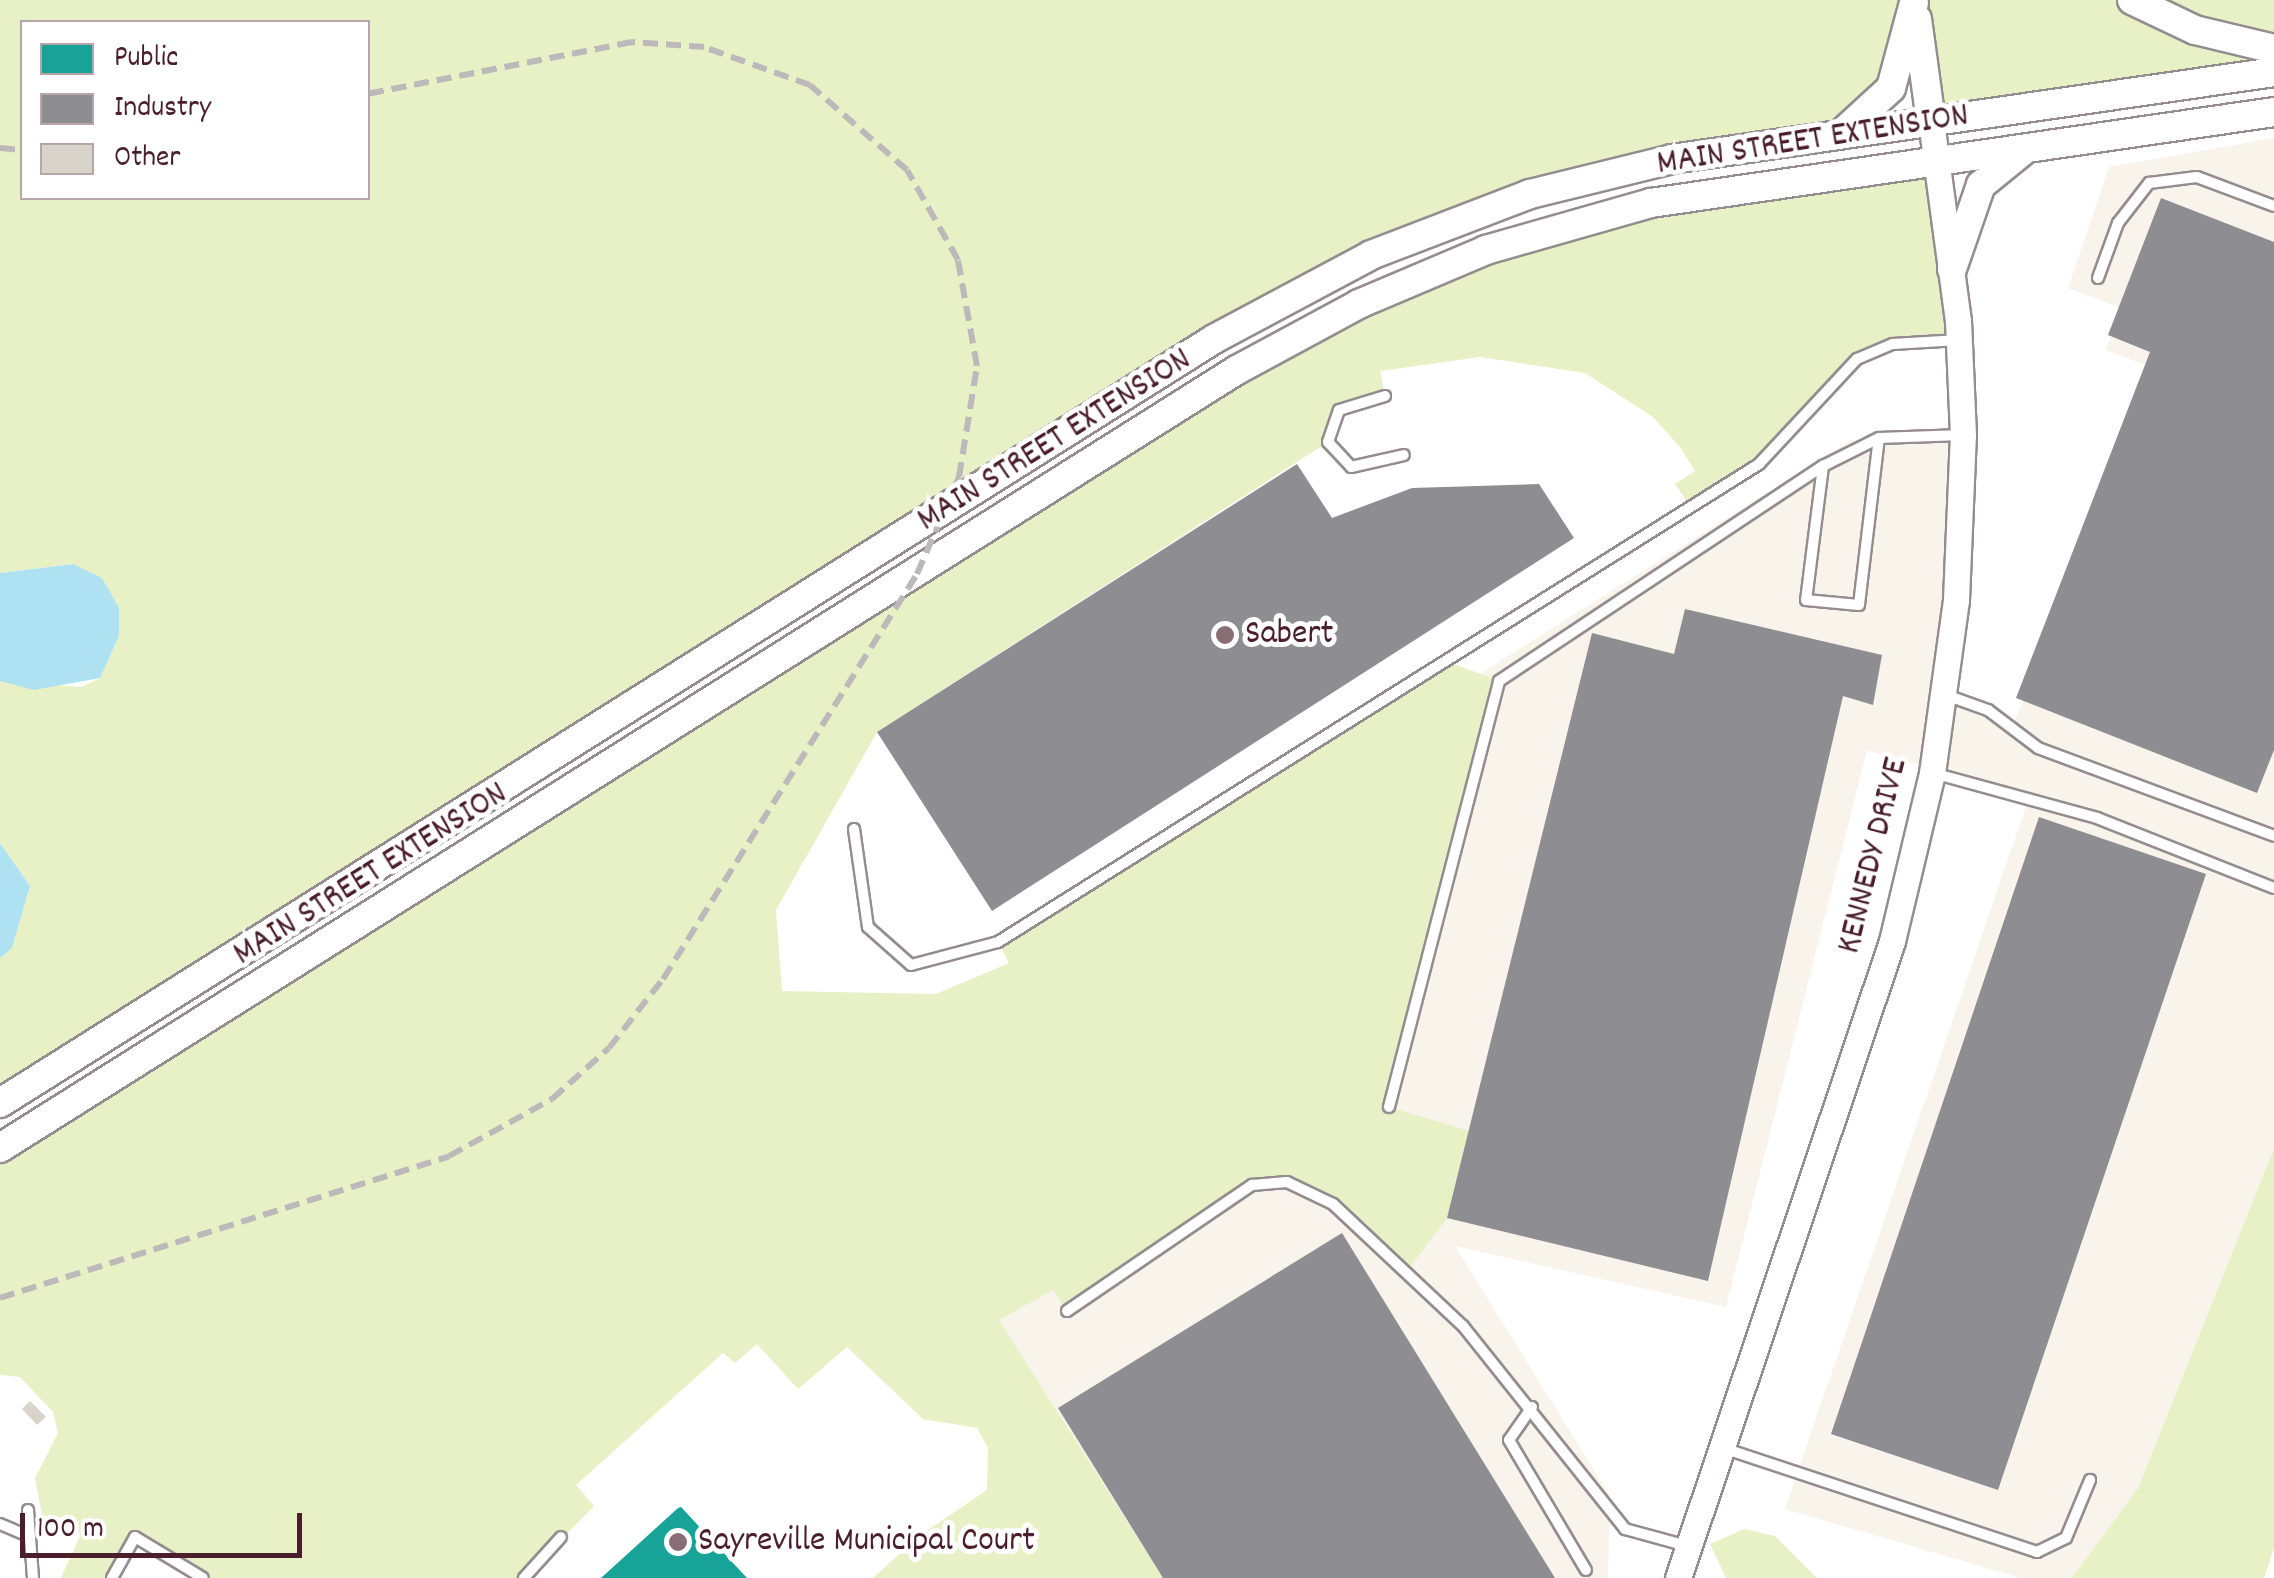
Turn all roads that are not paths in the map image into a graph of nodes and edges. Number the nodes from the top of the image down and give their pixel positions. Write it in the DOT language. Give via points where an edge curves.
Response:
graph roads {
  1 [pos="2132,0"];
  2 [pos="1914,2"];
  3 [pos="2274,49"];
  4 [pos="2274,72"];
  5 [pos="2274,112"];
  6 [pos="1931,121"];
  7 [pos="1842,133"];
  8 [pos="2030,147"];
  9 [pos="1937,159"];
  10 [pos="2274,206"];
  11 [pos="1952,269"];
  12 [pos="2098,278"];
  13 [pos="1960,340"];
  14 [pos="1385,396"];
  15 [pos="1963,435"];
  16 [pos="1879,438"];
  17 [pos="1404,454"];
  18 [pos="1822,466"];
  19 [pos="1945,695"];
  20 [pos="1932,773"];
  21 [pos="854,829"];
  22 [pos="2274,836"];
  23 [pos="2274,888"];
  24 [pos="0,1104"];
  25 [pos="1389,1106"];
  26 [pos="0,1148"];
  27 [pos="1066,1311"];
  28 [pos="1532,1406"];
  29 [pos="1722,1448"];
  30 [pos="2090,1480"];
  31 [pos="28,1510"];
  32 [pos="0,1524"];
  33 [pos="24,1534"];
  34 [pos="561,1537"];
  35 [pos="1688,1546"];
  36 [pos="1586,1570"];
  37 [pos="34,1578"];
  38 [pos="112,1578"];
  39 [pos="203,1578"];
  40 [pos="524,1578"];
  41 [pos="1678,1578"];
  1 -- 3 [label="main road" via="2195,30"];
  2 -- 6 [label="main road"];
  2 -- 7 [label="main road" via="1890,88"];
  4 -- 6 [label="main road, MAIN STREET EXTENSION"];
  5 -- 8 [label="main road, MAIN STREET EXTENSION"];
  6 -- 7 [label="main road, MAIN STREET EXTENSION"];
  6 -- 9 [label="street, KENNEDY DRIVE"];
  7 -- 24 [label="main road, MAIN STREET EXTENSION" via="1562,184 1307,286"];
  8 -- 9 [label="main road, MAIN STREET EXTENSION"];
  8 -- 11 [label="main road" via="1981,186"];
  9 -- 11 [label="street, KENNEDY DRIVE"];
  9 -- 26 [label="main road, MAIN STREET EXTENSION" via="1618,210 1453,262 1328,319"];
  10 -- 12 [label="lane" via="2197,177 2149,183 2118,223"];
  11 -- 13 [label="street, KENNEDY DRIVE"];
  13 -- 15 [label="street, KENNEDY DRIVE"];
  13 -- 21 [label="lane" via="1893,344 1857,359 1760,464 998,942 911,965 868,927"];
  14 -- 17 [label="lane" via="1339,410 1328,442 1351,467"];
  15 -- 16 [label="lane"];
  15 -- 19 [label="street, KENNEDY DRIVE"];
  16 -- 18 [label="lane"];
  16 -- 18 [label="lane" via="1859,605 1806,600"];
  18 -- 25 [label="lane" via="1499,682"];
  19 -- 20 [label="street, KENNEDY DRIVE"];
  19 -- 22 [label="lane" via="1988,710 2049,752"];
  20 -- 23 [label="lane" via="2060,806"];
  20 -- 29 [label="street, KENNEDY DRIVE" via="1892,941"];
  27 -- 28 [label="lane" via="1252,1185 1287,1182 1333,1204 1407,1271"];
  28 -- 35 [label="lane" via="1625,1529"];
  28 -- 36 [label="lane" via="1509,1440"];
  29 -- 30 [label="lane" via="2037,1552 2066,1538"];
  29 -- 35 [label="street, KENNEDY DRIVE"];
  31 -- 33 [label="lane"];
  32 -- 33 [label="lane"];
  33 -- 37 [label="lane"];
  34 -- 40 [label="lane"];
  35 -- 41 [label="street, KENNEDY DRIVE"];
  38 -- 39 [label="lane" via="135,1538"];
}
